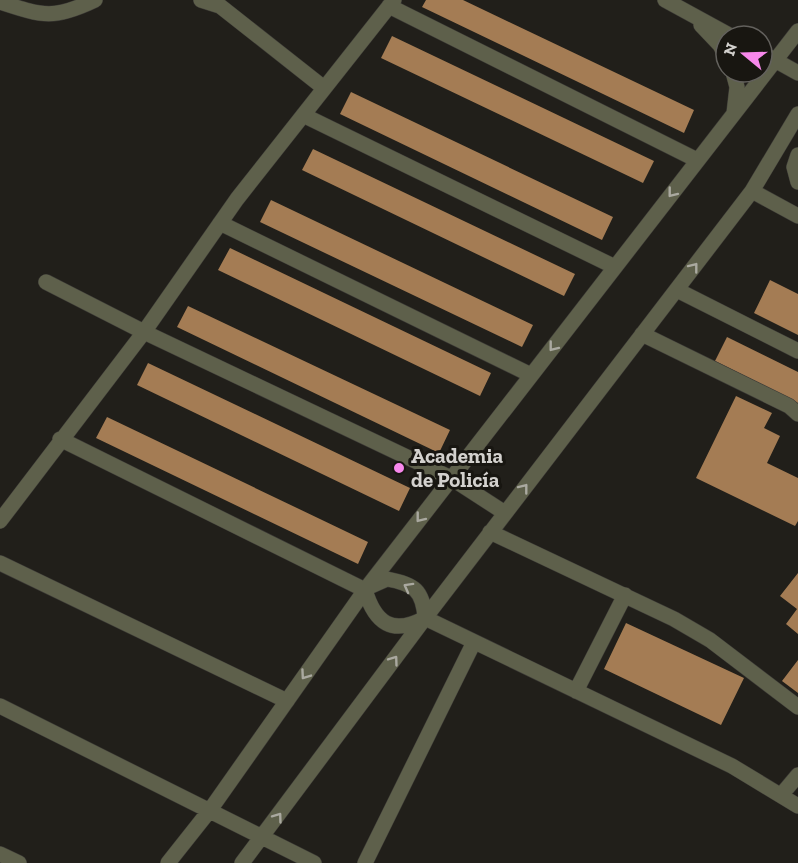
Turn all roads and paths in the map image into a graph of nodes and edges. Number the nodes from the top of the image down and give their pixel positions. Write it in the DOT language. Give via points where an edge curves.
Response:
graph roads {
  1 [pos="95,0"];
  2 [pos="201,0"];
  3 [pos="665,0"];
  4 [pos="0,2"];
  5 [pos="392,3"];
  6 [pos="691,14"];
  7 [pos="714,27"];
  8 [pos="798,31"];
  9 [pos="714,39"];
  10 [pos="776,61"];
  11 [pos="798,73"];
  12 [pos="736,84"];
  13 [pos="324,88"];
  14 [pos="734,113"];
  15 [pos="798,114"];
  16 [pos="303,115"];
  17 [pos="798,155"];
  18 [pos="698,160"];
  19 [pos="798,182"];
  20 [pos="752,191"];
  21 [pos="798,216"];
  22 [pos="220,223"];
  23 [pos="615,267"];
  24 [pos="46,282"];
  25 [pos="676,290"];
  26 [pos="144,332"];
  27 [pos="642,334"];
  28 [pos="798,351"];
  29 [pos="531,375"];
  30 [pos="798,414"];
  31 [pos="60,439"];
  32 [pos="452,478"];
  33 [pos="505,513"];
  34 [pos="0,521"];
  35 [pos="490,532"];
  36 [pos="0,563"];
  37 [pos="365,590"];
  38 [pos="625,595"];
  39 [pos="425,618"];
  40 [pos="474,642"];
  41 [pos="576,691"];
  42 [pos="287,701"];
  43 [pos="0,706"];
  44 [pos="798,707"];
  45 [pos="798,775"];
  46 [pos="782,794"];
  47 [pos="798,806"];
  48 [pos="210,810"];
  49 [pos="263,837"];
  50 [pos="0,854"];
  51 [pos="19,863"];
  52 [pos="168,863"];
  53 [pos="242,863"];
  54 [pos="314,863"];
  55 [pos="365,863"];
  1 -- 4 [label="lane" via="66,14 38,15"];
  2 -- 13 [label="lane" via="220,6"];
  3 -- 6 [label="lane"];
  5 -- 13 [label="lane"];
  5 -- 18 [label="lane"];
  6 -- 7 [label="lane"];
  6 -- 9 [label="lane"];
  8 -- 10 [label="lane"];
  10 -- 11 [label="lane"];
  10 -- 14 [label="lane"];
  12 -- 14 [label="lane"];
  13 -- 16 [label="lane"];
  14 -- 18 [label="lane"];
  15 -- 20 [label="lane"];
  16 -- 22 [label="lane"];
  16 -- 23 [label="lane"];
  17 -- 19 [label="lane" via="794,167"];
  18 -- 23 [label="lane, one-way"];
  20 -- 21 [label="lane"];
  25 -- 20 [label="lane, one-way"];
  22 -- 26 [label="lane"];
  22 -- 29 [label="lane"];
  23 -- 29 [label="lane, one-way"];
  24 -- 26 [label="lane"];
  25 -- 27 [label="lane"];
  25 -- 28 [label="lane"];
  26 -- 31 [label="lane"];
  26 -- 32 [label="lane"];
  27 -- 30 [label="lane" via="789,406"];
  33 -- 27 [label="lane, one-way"];
  29 -- 32 [label="lane"];
  31 -- 34 [label="lane"];
  31 -- 37 [label="lane"];
  32 -- 33 [label="lane"];
  32 -- 37 [label="lane, one-way"];
  33 -- 35 [label="lane"];
  35 -- 38 [label="lane"];
  35 -- 39 [label="lane"];
  36 -- 42 [label="lane"];
  37 -- 39 [label="lane" via="371,609 382,621 398,627 411,626"];
  39 -- 37 [label="lane, one-way" via="424,603 411,586 387,579"];
  37 -- 42 [label="lane, one-way"];
  38 -- 41 [label="lane"];
  38 -- 44 [label="lane" via="710,640"];
  39 -- 40 [label="lane"];
  49 -- 39 [label="lane, one-way"];
  40 -- 41 [label="lane"];
  40 -- 55 [label="lane"];
  41 -- 46 [label="lane"];
  42 -- 48 [label="lane"];
  43 -- 48 [label="lane"];
  45 -- 46 [label="lane"];
  46 -- 47 [label="lane"];
  48 -- 49 [label="lane"];
  48 -- 52 [label="lane"];
  49 -- 53 [label="lane"];
  49 -- 54 [label="lane"];
  50 -- 51 [label="lane"];
}
